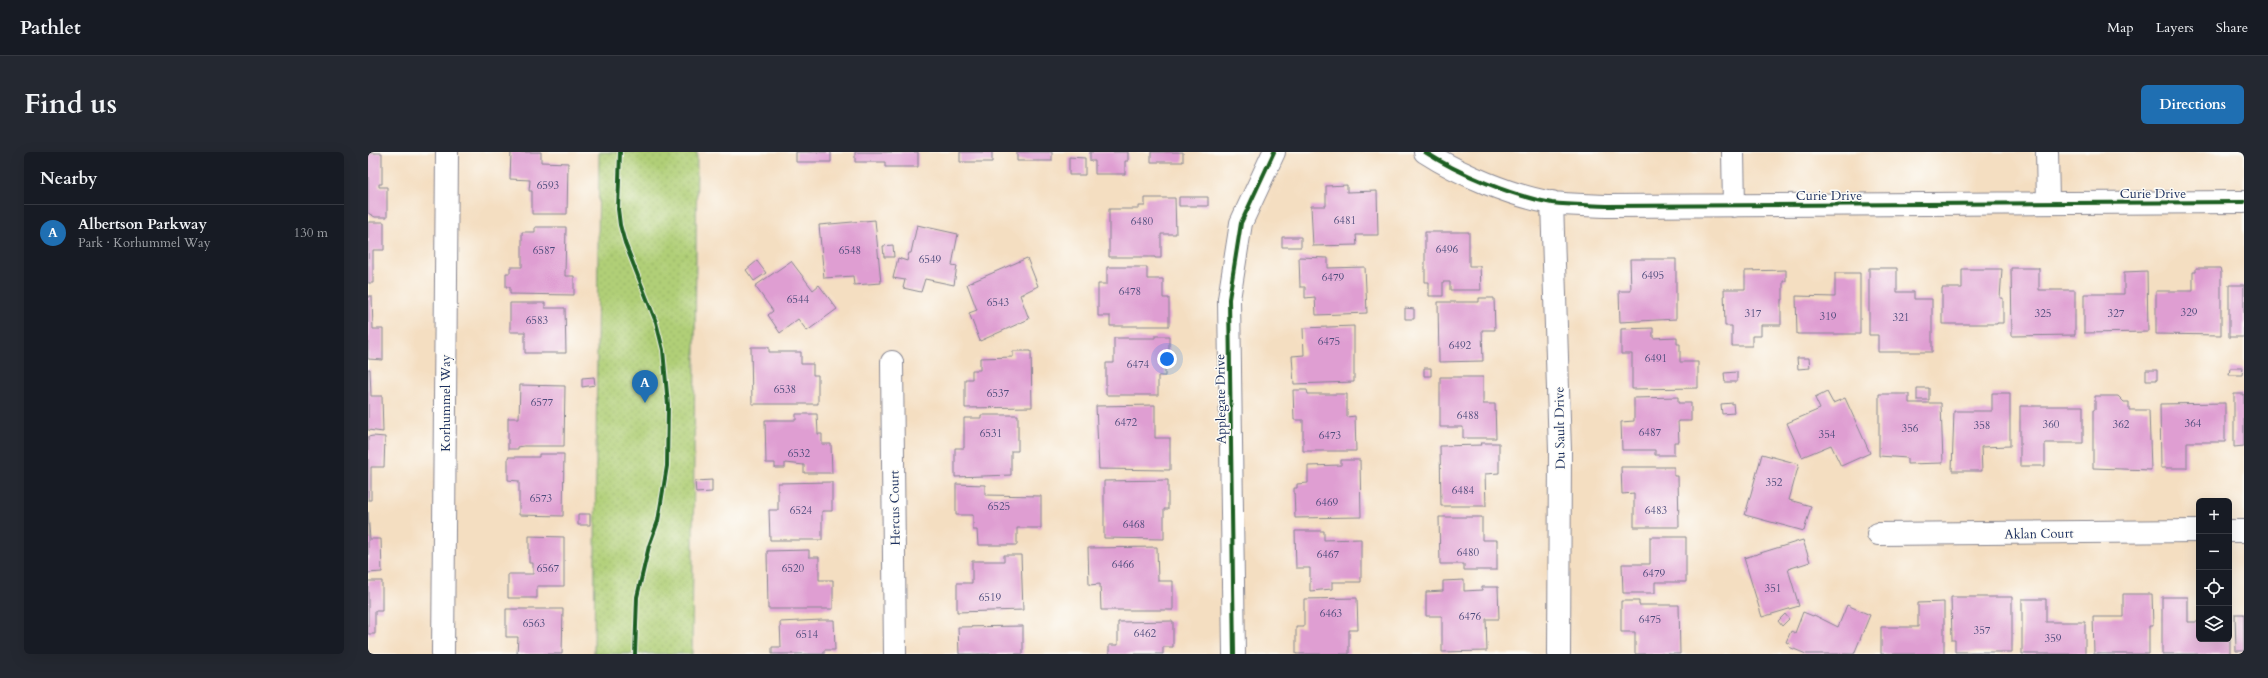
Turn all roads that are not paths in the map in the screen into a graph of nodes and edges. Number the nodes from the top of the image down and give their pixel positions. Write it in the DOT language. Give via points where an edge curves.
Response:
graph roads {
  1 [pos="447,152"];
  2 [pos="1274,152"];
  3 [pos="1425,152"];
  4 [pos="1734,152"];
  5 [pos="2047,152"];
  6 [pos="1552,202"];
  7 [pos="2244,202"];
  8 [pos="2048,203"];
  9 [pos="1734,206"];
  10 [pos="892,362"];
  11 [pos="2196,531"];
  12 [pos="2232,531"];
  13 [pos="2244,531"];
  14 [pos="1878,534"];
  15 [pos="443,654"];
  16 [pos="895,654"];
  17 [pos="1234,654"];
  18 [pos="1559,654"];
  1 -- 15 [label="street, Korhummel Way"];
  2 -- 17 [label="street, Applegate Drive" via="1241,223 1229,299"];
  3 -- 6 [label="street, Curie Drive" via="1447,166 1501,188"];
  4 -- 9 [label="street"];
  5 -- 8 [label="street"];
  6 -- 9 [label="street, Curie Drive" via="1607,206"];
  6 -- 18 [label="street, Du Sault Drive" via="1560,451"];
  7 -- 8 [label="street, Curie Drive"];
  8 -- 9 [label="street, Curie Drive"];
  10 -- 16 [label="street, Hercus Court"];
  11 -- 14 [label="street, Aklan Court"];
  12 -- 13 [label="street"];
}
